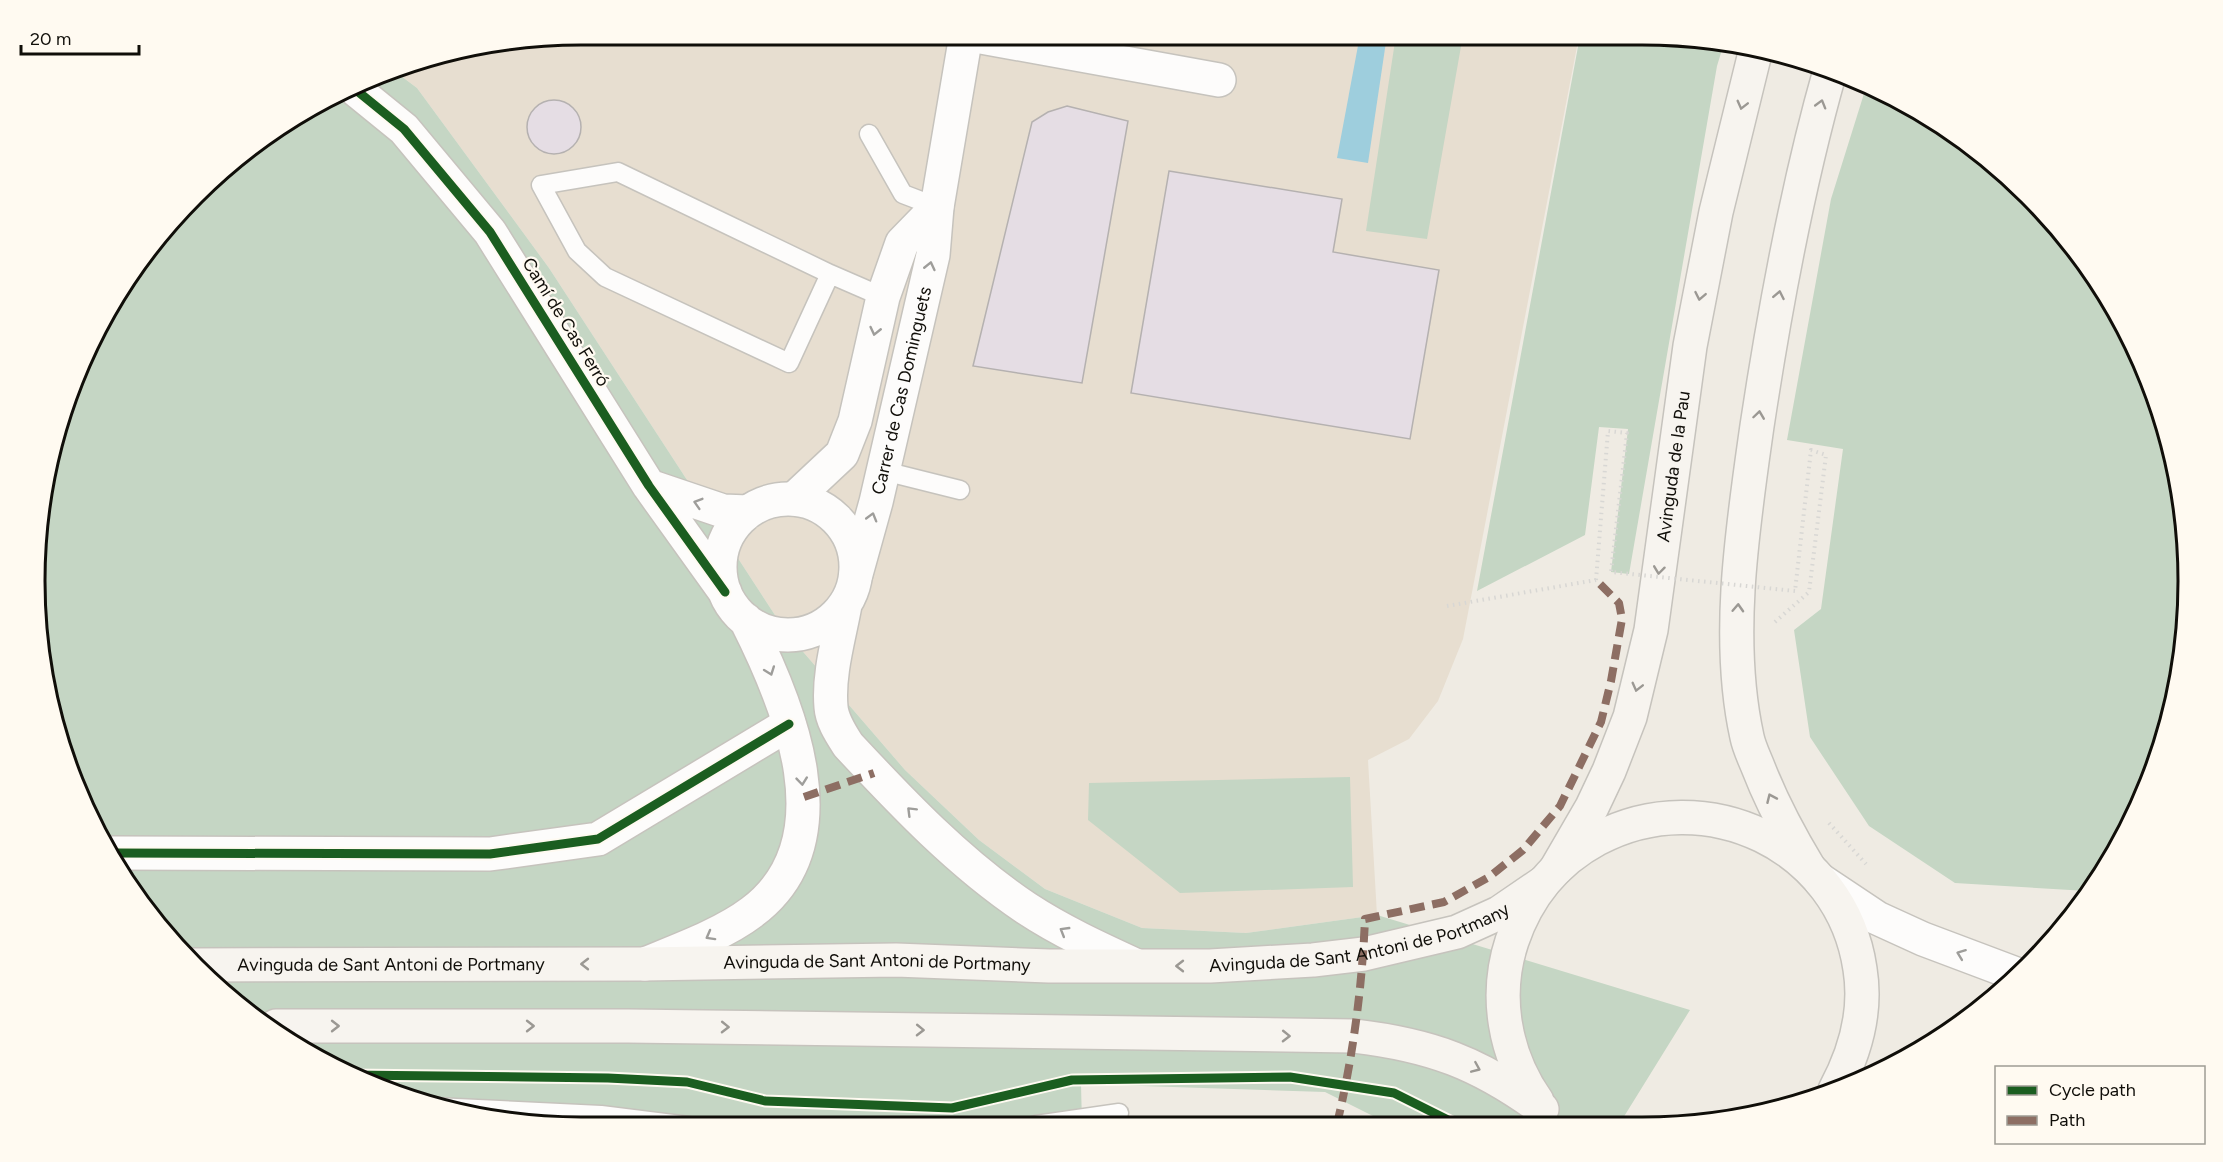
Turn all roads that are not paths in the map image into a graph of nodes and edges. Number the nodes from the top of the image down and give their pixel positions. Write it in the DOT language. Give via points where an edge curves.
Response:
graph roads {
  1 [pos="964,45"];
  2 [pos="1025,45"];
  3 [pos="1754,57"];
  4 [pos="1828,78"];
  5 [pos="1219,80"];
  6 [pos="360,93"];
  7 [pos="869,134"];
  8 [pos="937,207"];
  9 [pos="830,274"];
  10 [pos="883,297"];
  11 [pos="884,471"];
  12 [pos="650,486"];
  13 [pos="960,490"];
  14 [pos="794,499"];
  15 [pos="748,512"];
  16 [pos="856,574"];
  17 [pos="725,592"];
  18 [pos="845,605"];
  19 [pos="746,620"];
  20 [pos="789,724"];
  21 [pos="119,853"];
  22 [pos="1815,874"];
  23 [pos="1550,876"];
  24 [pos="644,964"];
  25 [pos="207,965"];
  26 [pos="1135,965"];
  27 [pos="2009,971"];
  28 [pos="282,1026"];
  29 [pos="1842,1078"];
  30 [pos="497,1110"];
  31 [pos="1119,1113"];
  32 [pos="1548,1116"];
  33 [pos="617,1117"];
  34 [pos="1091,1117"];
  1 -- 8 [label="street, Carrer de Cas Dominguets"];
  2 -- 5 [label="street"];
  3 -- 23 [label="main road, Avinguda de la Pau, one-way" via="1716,212 1694,324 1651,630 1630,717 1592,807"];
  22 -- 4 [label="main road, one-way" via="1782,823 1747,738 1737,631 1750,473 1768,352"];
  6 -- 12 [label="street, Camí de Cas Ferró" via="404,129 490,232"];
  7 -- 8 [label="lane" via="903,194"];
  8 -- 10 [label="street, Carrer de Cas Dominguets" via="902,243"];
  11 -- 8 [label="street, Carrer de Cas Dominguets, one-way" via="933,255"];
  9 -- 9 [label="lane" via="618,172 541,185 577,251 605,277 789,363"];
  9 -- 10 [label="lane"];
  10 -- 14 [label="street, Carrer de Cas Dominguets, one-way" via="855,422 842,454"];
  11 -- 13 [label="lane"];
  16 -- 11 [label="street, Carrer de Cas Dominguets, one-way"];
  15 -- 12 [label="street, one-way" via="723,511"];
  12 -- 17 [label="street, Camí de Cas Ferró"];
  14 -- 15 [label="street" via="773,501"];
  14 -- 16 [label="street" via="815,504 847,532 855,552"];
  15 -- 17 [label="street" via="738,521 721,555"];
  16 -- 18 [label="street"];
  17 -- 19 [label="street"];
  18 -- 19 [label="street" via="832,619 798,635 761,629"];
  26 -- 18 [label="street, one-way" via="1074,937 986,878 937,837 848,745 831,709 834,663"];
  19 -- 20 [label="street, one-way" via="768,664"];
  20 -- 21 [label="street" via="598,838 490,854"];
  20 -- 24 [label="street, one-way" via="800,759 804,797 789,869 752,912 697,943"];
  22 -- 23 [label="main road, Avinguda de Sant Antoni de Portmany" via="1782,846 1750,829 1717,819 1682,816 1647,819 1614,830 1583,847"];
  27 -- 22 [label="street, one-way" via="1877,918"];
  22 -- 29 [label="main road" via="1839,906 1860,969 1858,1034"];
  23 -- 26 [label="main road, Avinguda de Sant Antoni de Portmany, one-way" via="1499,913 1457,932 1364,954 1210,966"];
  23 -- 32 [label="main road, Avinguda de la Pau" via="1518,925 1505,972 1503,996 1509,1044 1528,1089"];
  24 -- 25 [label="main road, Avinguda de Sant Antoni de Portmany, one-way"];
  24 -- 26 [label="main road, Avinguda de Sant Antoni de Portmany" via="896,960"];
  28 -- 32 [label="main road, one-way" via="628,1026 1354,1036 1440,1052 1488,1073"];
  30 -- 33 [label="lane"];
  31 -- 34 [label="lane"];
}
